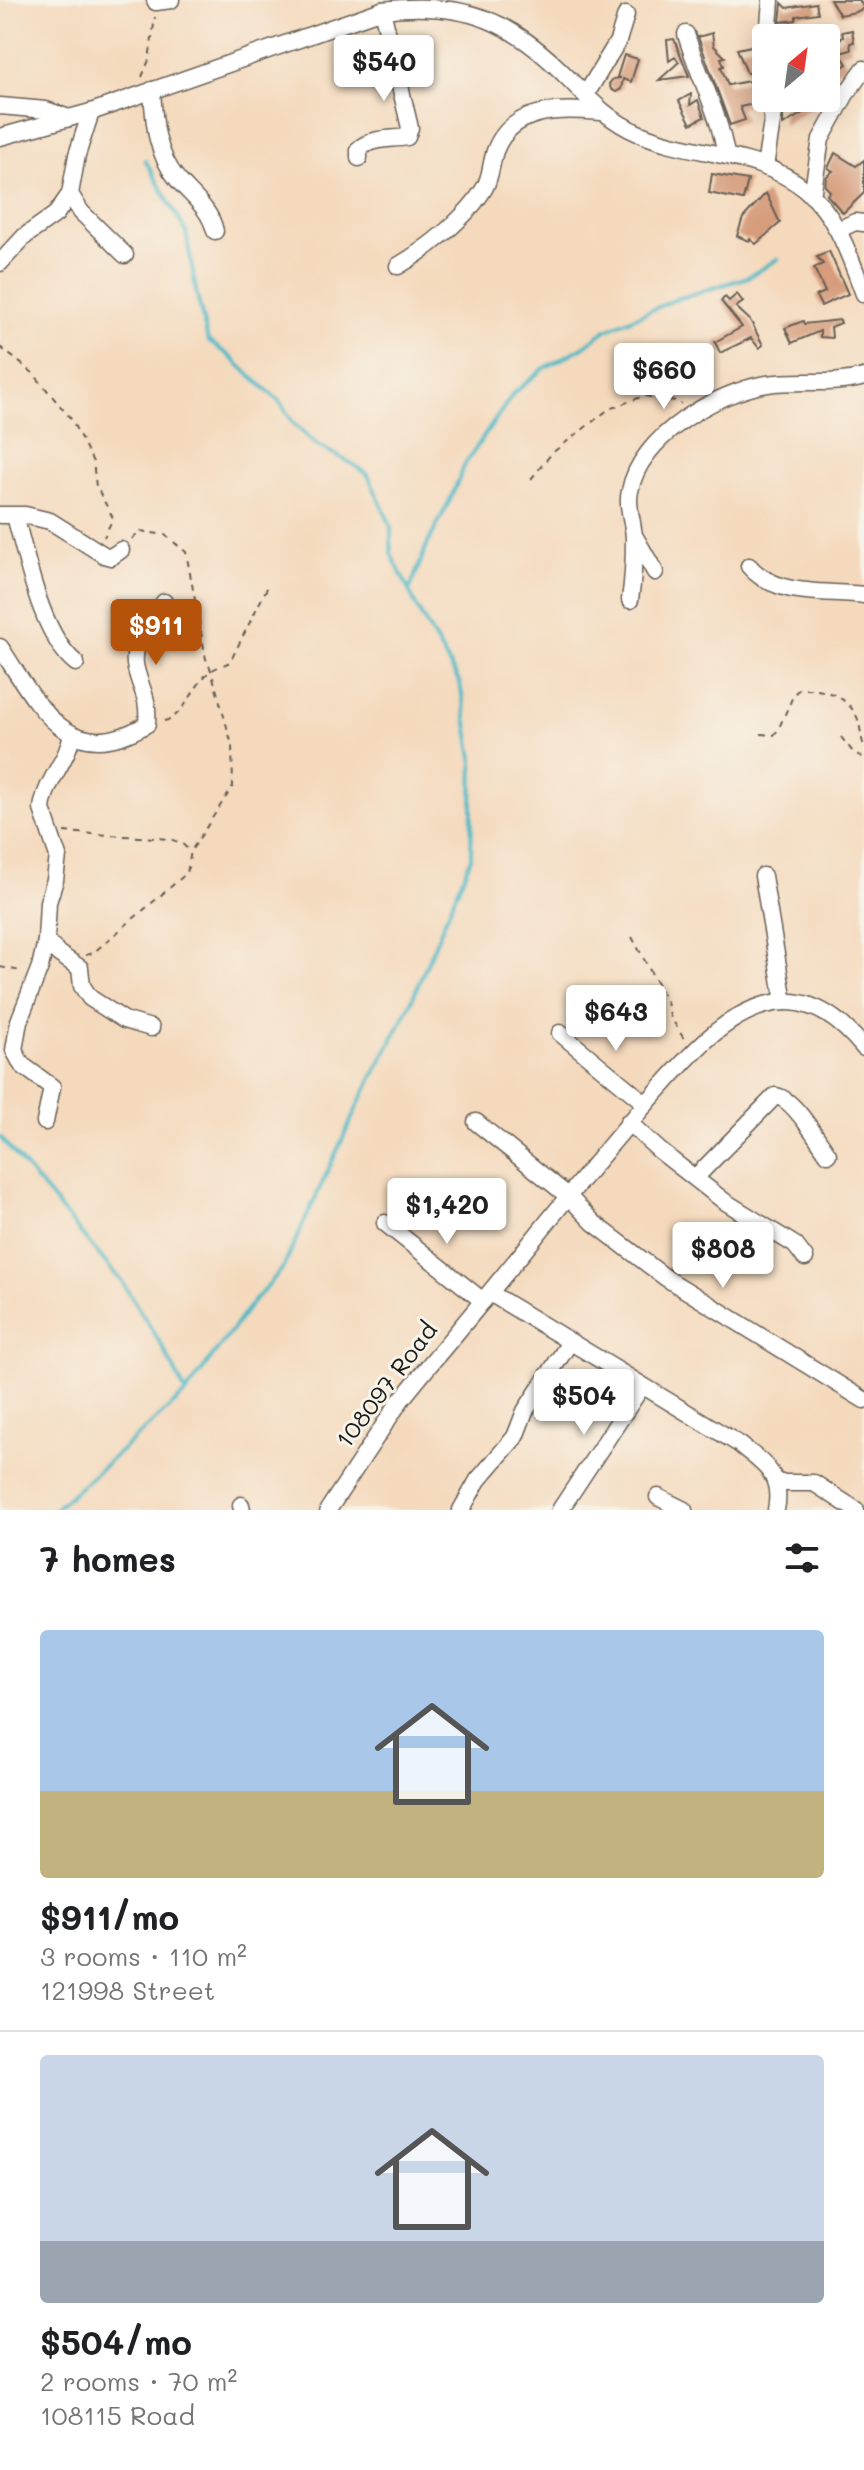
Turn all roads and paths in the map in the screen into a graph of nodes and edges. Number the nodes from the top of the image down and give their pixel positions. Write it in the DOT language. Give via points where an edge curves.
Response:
graph roads {
  1 [pos="771,0"];
  2 [pos="161,1"];
  3 [pos="406,3"];
  4 [pos="382,10"];
  5 [pos="626,15"];
  6 [pos="769,24"];
  7 [pos="686,34"];
  8 [pos="864,69"];
  9 [pos="152,90"];
  10 [pos="585,96"];
  11 [pos="133,97"];
  12 [pos="0,106"];
  13 [pos="91,112"];
  14 [pos="601,112"];
  15 [pos="772,112"];
  16 [pos="69,118"];
  17 [pos="7,135"];
  18 [pos="0,149"];
  19 [pos="726,155"];
  20 [pos="359,158"];
  21 [pos="765,167"];
  22 [pos="70,194"];
  23 [pos="812,196"];
  24 [pos="864,223"];
  25 [pos="838,230"];
  26 [pos="215,231"];
  27 [pos="125,255"];
  28 [pos="0,263"];
  29 [pos="398,266"];
  30 [pos="864,294"];
  31 [pos="0,347"];
  32 [pos="864,377"];
  33 [pos="695,414"];
  34 [pos="531,479"];
  35 [pos="8,516"];
  36 [pos="635,536"];
  37 [pos="121,550"];
  38 [pos="97,552"];
  39 [pos="749,566"];
  40 [pos="655,572"];
  41 [pos="268,586"];
  42 [pos="864,595"];
  43 [pos="630,600"];
  44 [pos="164,602"];
  45 [pos="0,647"];
  46 [pos="76,663"];
  47 [pos="211,670"];
  48 [pos="147,724"];
  49 [pos="72,734"];
  50 [pos="761,734"];
  51 [pos="841,737"];
  52 [pos="864,746"];
  53 [pos="864,758"];
  54 [pos="51,831"];
  55 [pos="191,851"];
  56 [pos="763,876"];
  57 [pos="632,937"];
  58 [pos="46,941"];
  59 [pos="69,960"];
  60 [pos="0,967"];
  61 [pos="40,967"];
  62 [pos="784,1002"];
  63 [pos="151,1028"];
  64 [pos="560,1033"];
  65 [pos="864,1048"];
  66 [pos="694,1054"];
  67 [pos="646,1104"];
  68 [pos="45,1122"];
  69 [pos="476,1122"];
  70 [pos="628,1122"];
  71 [pos="828,1154"];
  72 [pos="696,1177"];
  73 [pos="568,1196"];
  74 [pos="385,1223"];
  75 [pos="805,1258"];
  76 [pos="486,1297"];
  77 [pos="570,1342"];
  78 [pos="642,1386"];
  79 [pos="864,1400"];
  80 [pos="777,1483"];
  81 [pos="658,1497"];
  82 [pos="328,1510"];
  83 [pos="461,1510"];
  84 [pos="560,1510"];
  85 [pos="684,1510"];
  86 [pos="776,1510"];
  87 [pos="856,1510"];
  1 -- 6 [label="street"];
  2 -- 11 [label="path" via="149,60"];
  3 -- 4 [label="street"];
  3 -- 10 [label="street" via="442,4 502,22 537,46"];
  4 -- 9 [label="street"];
  4 -- 20 [label="street" via="410,128 407,137 363,145"];
  5 -- 10 [label="street" via="618,41"];
  7 -- 19 [label="street" via="717,114"];
  8 -- 23 [label="street" via="821,139"];
  9 -- 11 [label="street"];
  9 -- 26 [label="street" via="164,158 206,209"];
  10 -- 14 [label="street"];
  11 -- 13 [label="street"];
  12 -- 16 [label="street"];
  13 -- 16 [label="street"];
  13 -- 22 [label="street"];
  14 -- 19 [label="street" via="665,143"];
  14 -- 29 [label="street" via="556,110 516,123 501,139 477,199 429,246"];
  15 -- 21 [label="street"];
  16 -- 17 [label="street"];
  17 -- 18 [label="street"];
  19 -- 21 [label="street"];
  21 -- 23 [label="street"];
  22 -- 27 [label="street"];
  22 -- 28 [label="street" via="56,214"];
  23 -- 25 [label="street"];
  24 -- 25 [label="street"];
  25 -- 30 [label="street"];
  31 -- 38 [label="path" via="33,373 71,419 93,462 96,486 113,518"];
  32 -- 33 [label="street" via="765,384 729,394"];
  33 -- 34 [label="path" via="676,401 644,396 609,409 552,453"];
  33 -- 36 [label="street" via="659,440 638,469 628,502"];
  35 -- 38 [label="street" via="50,521"];
  35 -- 46 [label="street" via="59,645"];
  36 -- 40 [label="street"];
  36 -- 43 [label="street"];
  37 -- 38 [label="street" via="111,557"];
  37 -- 47 [label="path" via="140,531 165,535 186,552"];
  39 -- 42 [label="street" via="758,577 778,585"];
  41 -- 47 [label="path" via="230,662"];
  44 -- 48 [label="street" via="142,636 135,662 148,706"];
  45 -- 49 [label="street" via="37,704"];
  47 -- 48 [label="path" via="170,720"];
  47 -- 55 [label="path" via="232,745 233,786"];
  48 -- 49 [label="street" via="109,741"];
  49 -- 54 [label="street" via="42,803"];
  50 -- 52 [label="path" via="774,735 794,694 814,688 829,692 855,713"];
  51 -- 53 [label="path"];
  54 -- 55 [label="path" via="170,839"];
  54 -- 58 [label="street" via="58,856"];
  55 -- 59 [label="path" via="187,873 93,953"];
  56 -- 62 [label="street"];
  57 -- 66 [label="path"];
  58 -- 59 [label="street"];
  58 -- 61 [label="street"];
  59 -- 63 [label="street" via="80,968 90,998 124,1020"];
  60 -- 61 [label="path"];
  61 -- 68 [label="street" via="14,1050 22,1065 52,1087"];
  62 -- 65 [label="street, 108097 Road" via="831,1015"];
  62 -- 66 [label="street, 108097 Road" via="742,1014"];
  64 -- 67 [label="street"];
  66 -- 67 [label="street, 108097 Road"];
  67 -- 70 [label="street, 108097 Road"];
  69 -- 73 [label="street"];
  70 -- 72 [label="street"];
  70 -- 73 [label="street, 108097 Road"];
  71 -- 72 [label="street" via="790,1103 775,1096"];
  72 -- 75 [label="street" via="795,1245"];
  73 -- 76 [label="street, 108097 Road"];
  73 -- 79 [label="street" via="594,1223 666,1278"];
  74 -- 76 [label="street"];
  76 -- 77 [label="street"];
  76 -- 82 [label="street, 108097 Road" via="400,1401"];
  77 -- 78 [label="street"];
  77 -- 83 [label="street" via="525,1411 515,1437 478,1480"];
  78 -- 80 [label="street" via="739,1444 767,1467"];
  78 -- 84 [label="street"];
  80 -- 86 [label="street"];
  80 -- 87 [label="street" via="814,1483"];
  81 -- 85 [label="street"];
}
